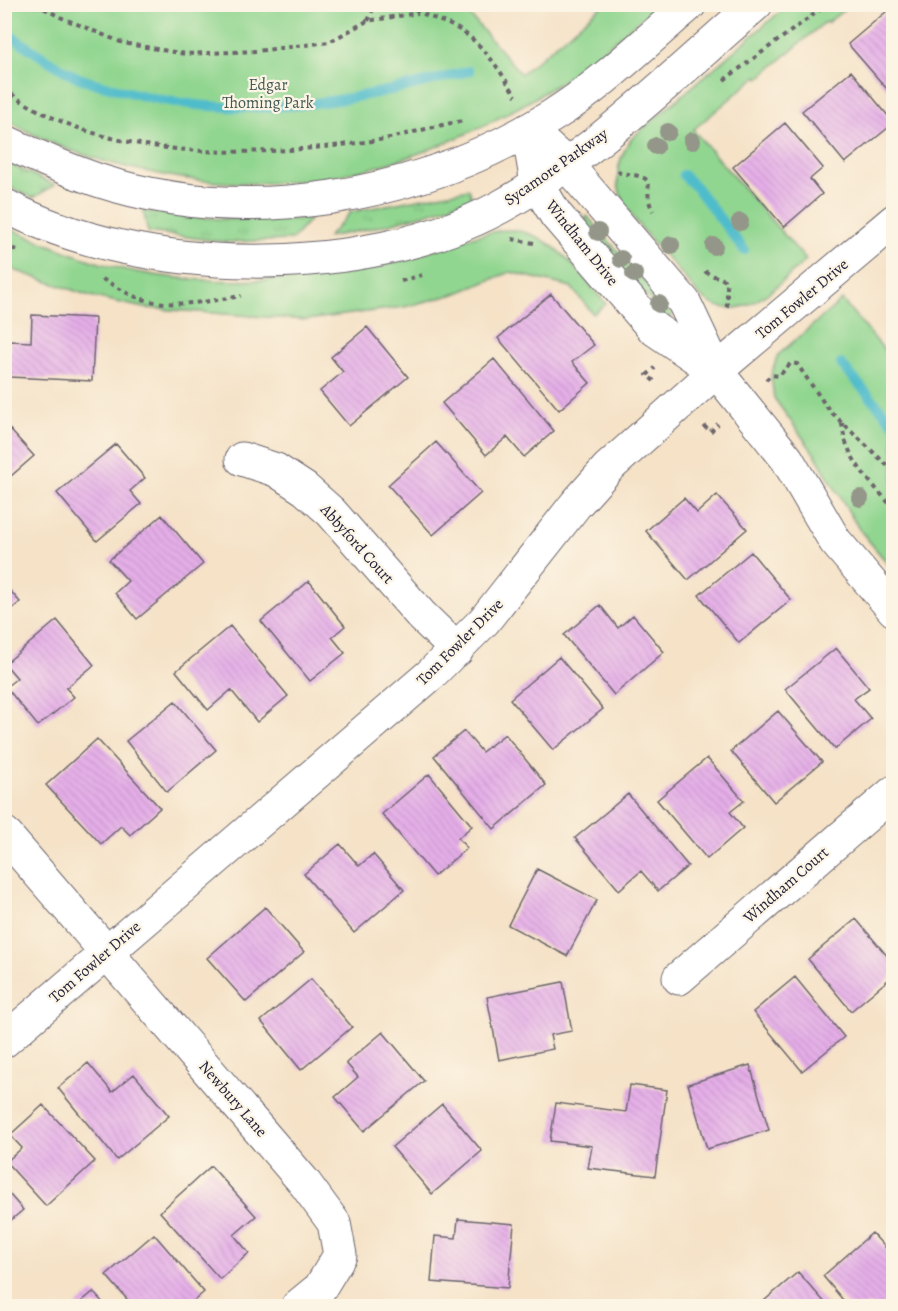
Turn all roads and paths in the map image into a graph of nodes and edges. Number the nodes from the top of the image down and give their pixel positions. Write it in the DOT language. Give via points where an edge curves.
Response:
graph roads {
  1 [pos="36,4"];
  2 [pos="375,4"];
  3 [pos="408,4"];
  4 [pos="690,4"];
  5 [pos="756,4"];
  6 [pos="828,4"];
  7 [pos="418,13"];
  8 [pos="367,21"];
  9 [pos="716,86"];
  10 [pos="4,89"];
  11 [pos="525,90"];
  12 [pos="516,96"];
  13 [pos="507,101"];
  14 [pos="454,128"];
  15 [pos="528,130"];
  16 [pos="4,141"];
  17 [pos="566,164"];
  18 [pos="618,170"];
  19 [pos="537,184"];
  20 [pos="4,205"];
  21 [pos="660,219"];
  22 [pos="894,221"];
  23 [pos="699,264"];
  24 [pos="727,310"];
  25 [pos="716,371"];
  26 [pos="771,375"];
  27 [pos="842,423"];
  28 [pos="242,459"];
  29 [pos="894,472"];
  30 [pos="894,509"];
  31 [pos="894,610"];
  32 [pos="457,650"];
  33 [pos="894,792"];
  34 [pos="4,833"];
  35 [pos="107,953"];
  36 [pos="679,978"];
  37 [pos="4,1041"];
  38 [pos="298,1306"];
  1 -- 8 [label="path" via="123,43 185,54 329,42"];
  2 -- 8 [label="path"];
  3 -- 7 [label="path"];
  4 -- 15 [label="street" via="592,87"];
  5 -- 17 [label="street, Sycamore Parkway"];
  6 -- 9 [label="path"];
  7 -- 8 [label="path"];
  7 -- 12 [label="path" via="457,28 476,41"];
  10 -- 14 [label="path" via="41,112 84,130 145,144 195,149 284,149 372,141 440,124 470,121"];
  11 -- 12 [label="path"];
  12 -- 13 [label="path"];
  15 -- 16 [label="street" via="455,164 401,182 343,195 283,202 219,203 162,195 98,180"];
  15 -- 17 [label="street, Windham Drive"];
  15 -- 19 [label="street, Windham Drive"];
  17 -- 19 [label="street, Sycamore Parkway"];
  17 -- 25 [label="street, Windham Drive" via="684,302"];
  18 -- 21 [label="path" via="648,181 650,206"];
  19 -- 20 [label="street, Sycamore Parkway" via="498,208 445,230 393,245 341,256 264,261 195,259 122,249 64,231"];
  19 -- 25 [label="street, Windham Drive" via="556,215 653,328"];
  22 -- 25 [label="street, Tom Fowler Drive"];
  23 -- 24 [label="path" via="710,276 726,283"];
  25 -- 31 [label="street, Windham Drive" via="787,459 835,541"];
  25 -- 32 [label="street, Tom Fowler Drive" via="608,468 512,589"];
  26 -- 27 [label="path" via="779,376 791,363 797,364"];
  27 -- 29 [label="path"];
  27 -- 30 [label="path" via="843,441 851,456"];
  28 -- 32 [label="street, Abbyford Court" via="276,470 305,489"];
  32 -- 35 [label="street, Tom Fowler Drive"];
  33 -- 36 [label="street, Windham Court"];
  34 -- 35 [label="street, Newbury Lane"];
  35 -- 37 [label="street, Tom Fowler Drive"];
  35 -- 38 [label="street, Newbury Lane" via="304,1182 334,1223 340,1255 320,1288"];
}
